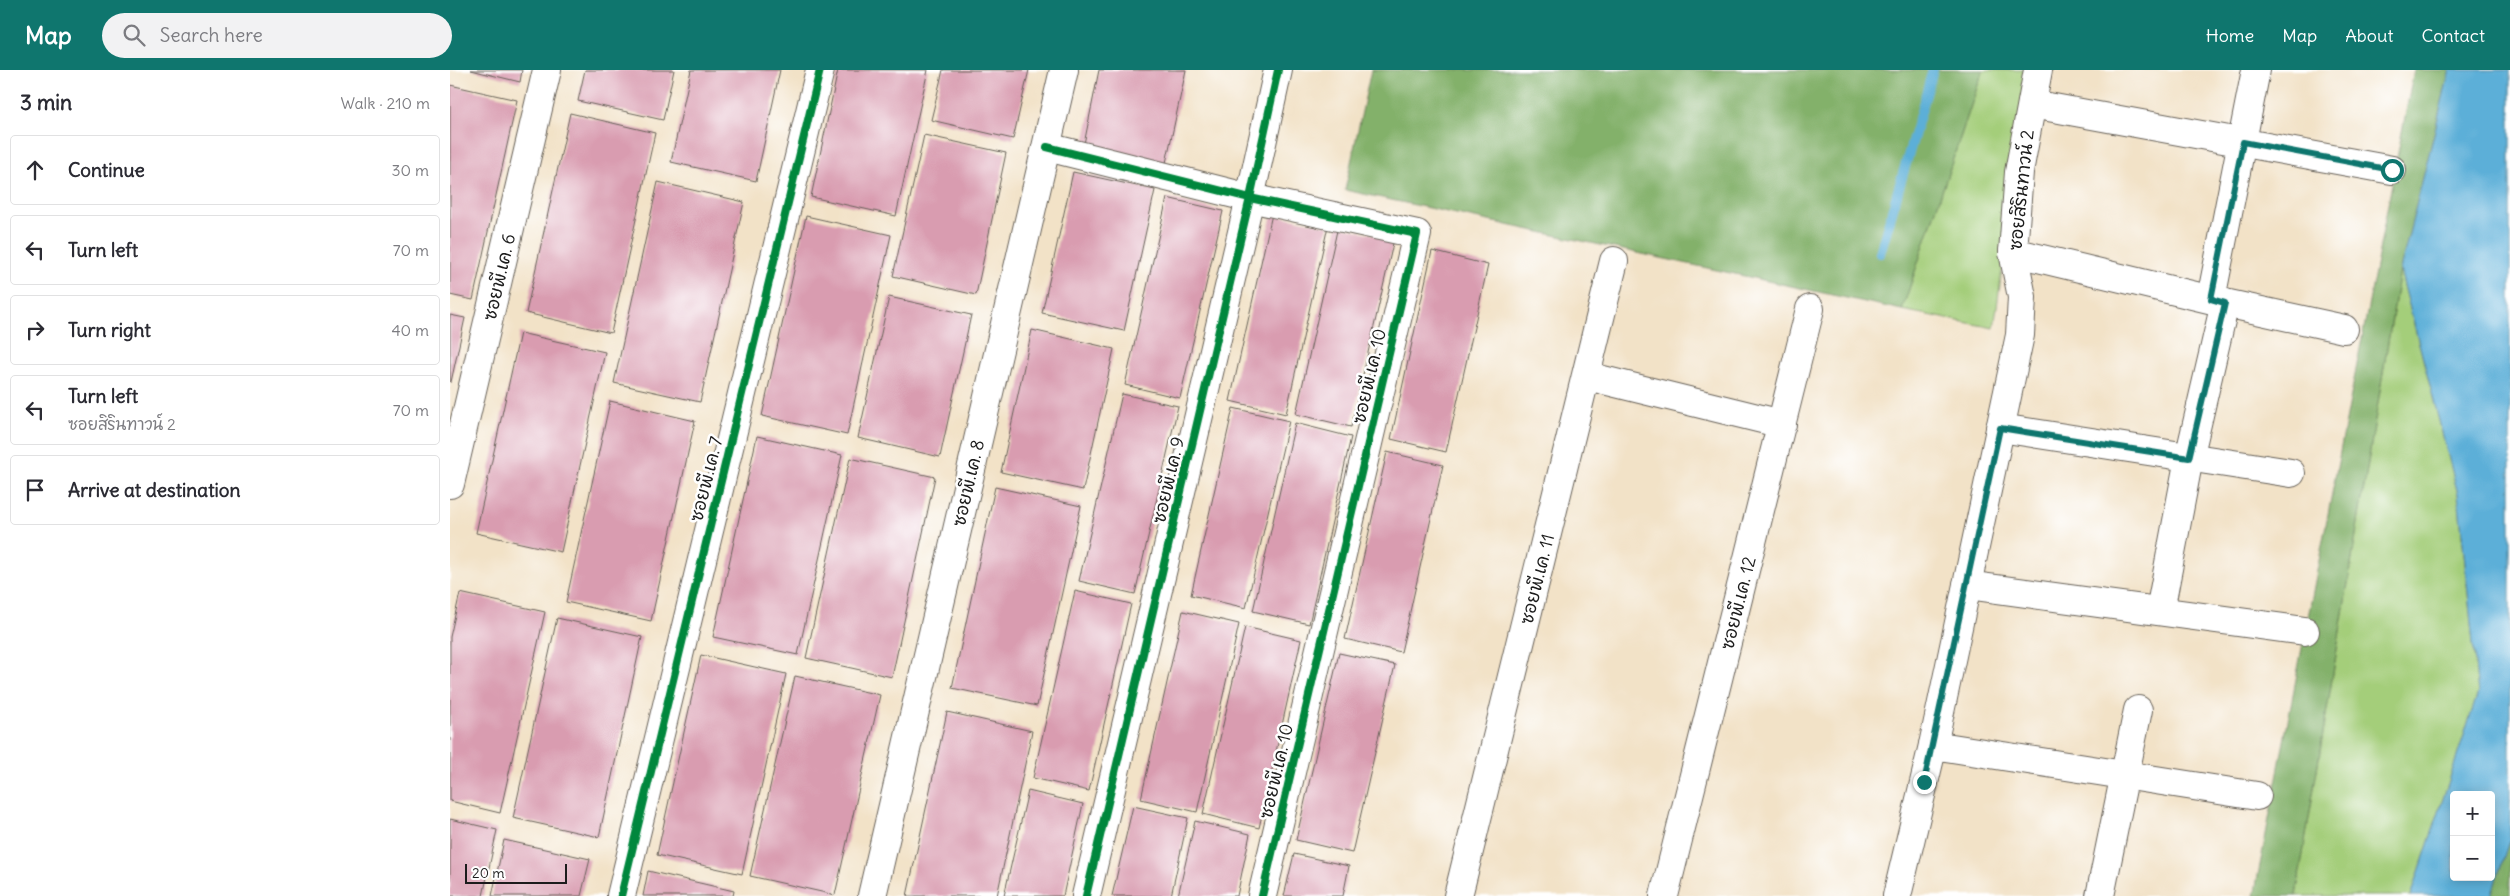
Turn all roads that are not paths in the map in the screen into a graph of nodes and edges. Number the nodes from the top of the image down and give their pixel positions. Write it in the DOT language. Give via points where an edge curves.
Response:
graph roads {
  1 [pos="547,70"];
  2 [pos="820,70"];
  3 [pos="1064,70"];
  4 [pos="1278,70"];
  5 [pos="2038,70"];
  6 [pos="2256,70"];
  7 [pos="2032,104"];
  8 [pos="2243,142"];
  9 [pos="1047,147"];
  10 [pos="2392,170"];
  11 [pos="1250,198"];
  12 [pos="2013,252"];
  13 [pos="1614,261"];
  14 [pos="2218,301"];
  15 [pos="1810,309"];
  16 [pos="2344,328"];
  17 [pos="1587,376"];
  18 [pos="1782,424"];
  19 [pos="2000,428"];
  20 [pos="2189,458"];
  21 [pos="2291,473"];
  22 [pos="450,484"];
  23 [pos="1968,584"];
  24 [pos="2160,611"];
  25 [pos="2305,631"];
  26 [pos="2138,710"];
  27 [pos="1933,745"];
  28 [pos="2124,775"];
  29 [pos="2257,796"];
  30 [pos="621,896"];
  31 [pos="872,896"];
  32 [pos="1086,896"];
  33 [pos="1262,896"];
  34 [pos="1458,896"];
  35 [pos="1664,896"];
  36 [pos="1897,896"];
  37 [pos="2100,896"];
  1 -- 22 [label="street, ซอยพี.เค. 6"];
  2 -- 30 [label="street, ซอยพี.เค. 7"];
  3 -- 9 [label="street, ซอยพี.เค. 8"];
  4 -- 11 [label="street, ซอยพี.เค. 9"];
  5 -- 7 [label="street, ซอยสิรินทาวน์ 2"];
  6 -- 8 [label="street"];
  7 -- 8 [label="street"];
  7 -- 12 [label="street, ซอยสิรินทาวน์ 2" via="2020,172"];
  8 -- 10 [label="street"];
  8 -- 14 [label="street"];
  9 -- 11 [label="street, ซอยพี.เค. 10"];
  9 -- 31 [label="street, ซอยพี.เค. 8"];
  11 -- 32 [label="street, ซอยพี.เค. 9"];
  11 -- 33 [label="street, ซอยพี.เค. 10" via="1417,234"];
  12 -- 14 [label="street"];
  12 -- 19 [label="street, ซอยสิรินทาวน์ 2" via="2022,297 2020,335"];
  13 -- 17 [label="street, ซอยพี.เค. 11"];
  14 -- 16 [label="street"];
  14 -- 20 [label="street"];
  15 -- 18 [label="street, ซอยพี.เค. 12"];
  17 -- 18 [label="street"];
  17 -- 34 [label="street, ซอยพี.เค. 11"];
  18 -- 35 [label="street, ซอยพี.เค. 12"];
  19 -- 20 [label="street"];
  19 -- 23 [label="street, ซอยสิรินทาวน์ 2"];
  20 -- 21 [label="street"];
  20 -- 24 [label="street"];
  23 -- 24 [label="street"];
  23 -- 27 [label="street, ซอยสิรินทาวน์ 2"];
  24 -- 25 [label="street"];
  26 -- 28 [label="street"];
  27 -- 28 [label="street"];
  27 -- 36 [label="street, ซอยสิรินทาวน์ 2"];
  28 -- 29 [label="street"];
  28 -- 37 [label="street"];
}
